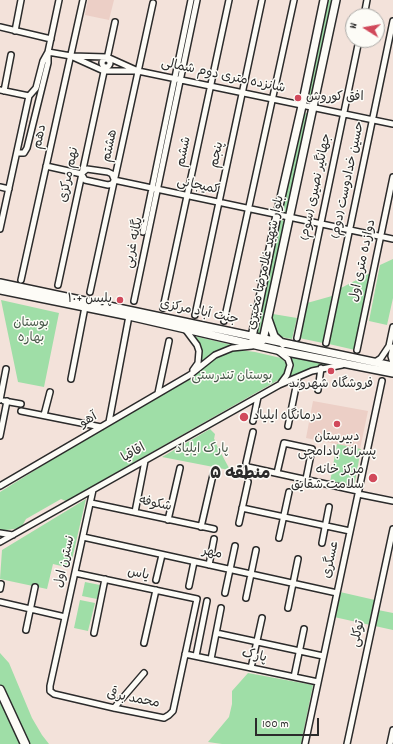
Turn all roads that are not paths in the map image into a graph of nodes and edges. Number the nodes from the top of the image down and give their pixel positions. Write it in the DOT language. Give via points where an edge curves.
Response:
graph roads {
  1 [pos="21,0"];
  2 [pos="59,0"];
  3 [pos="83,0"];
  4 [pos="190,0"];
  5 [pos="197,0"];
  6 [pos="229,0"];
  7 [pos="262,0"];
  8 [pos="294,0"];
  9 [pos="324,0"];
  10 [pos="336,0"];
  11 [pos="153,4"];
  12 [pos="115,22"];
  13 [pos="393,22"];
  14 [pos="0,27"];
  15 [pos="15,31"];
  16 [pos="51,38"];
  17 [pos="357,48"];
  18 [pos="48,52"];
  19 [pos="11,55"];
  20 [pos="70,56"];
  21 [pos="107,58"];
  22 [pos="105,69"];
  23 [pos="138,71"];
  24 [pos="178,79"];
  25 [pos="210,86"];
  26 [pos="2,90"];
  27 [pos="242,93"];
  28 [pos="29,96"];
  29 [pos="272,99"];
  30 [pos="302,106"];
  31 [pos="313,108"];
  32 [pos="344,114"];
  33 [pos="372,120"];
  34 [pos="393,124"];
  35 [pos="17,153"];
  36 [pos="46,166"];
  37 [pos="82,174"];
  38 [pos="393,177"];
  39 [pos="114,180"];
  40 [pos="0,187"];
  41 [pos="152,188"];
  42 [pos="9,189"];
  43 [pos="158,190"];
  44 [pos="187,196"];
  45 [pos="219,202"];
  46 [pos="248,209"];
  47 [pos="277,215"];
  48 [pos="289,217"];
  49 [pos="321,224"];
  50 [pos="0,229"];
  51 [pos="350,230"];
  52 [pos="143,232"];
  53 [pos="381,236"];
  54 [pos="393,239"];
  55 [pos="21,280"];
  56 [pos="0,283"];
  57 [pos="58,285"];
  58 [pos="0,290"];
  59 [pos="90,292"];
  60 [pos="33,294"];
  61 [pos="134,301"];
  62 [pos="85,307"];
  63 [pos="163,308"];
  64 [pos="195,314"];
  65 [pos="129,316"];
  66 [pos="268,318"];
  67 [pos="256,319"];
  68 [pos="224,321"];
  69 [pos="393,327"];
  70 [pos="185,329"];
  71 [pos="239,334"];
  72 [pos="252,337"];
  73 [pos="297,338"];
  74 [pos="263,340"];
  75 [pos="169,341"];
  76 [pos="326,343"];
  77 [pos="283,344"];
  78 [pos="256,345"];
  79 [pos="277,350"];
  80 [pos="357,350"];
  81 [pos="390,350"];
  82 [pos="374,363"];
  83 [pos="393,363"];
  84 [pos="346,364"];
  85 [pos="393,366"];
  86 [pos="321,368"];
  87 [pos="6,369"];
  88 [pos="393,373"];
  89 [pos="190,375"];
  90 [pos="298,377"];
  91 [pos="71,379"];
  92 [pos="382,381"];
  93 [pos="279,385"];
  94 [pos="318,390"];
  95 [pos="50,392"];
  96 [pos="158,393"];
  97 [pos="258,397"];
  98 [pos="0,400"];
  99 [pos="7,401"];
  100 [pos="21,404"];
  101 [pos="21,411"];
  102 [pos="44,415"];
  103 [pos="253,421"];
  104 [pos="109,422"];
  105 [pos="288,426"];
  106 [pos="100,427"];
  107 [pos="253,432"];
  108 [pos="0,436"];
  109 [pos="145,461"];
  110 [pos="180,468"];
  111 [pos="277,473"];
  112 [pos="213,475"];
  113 [pos="306,479"];
  114 [pos="248,482"];
  115 [pos="0,486"];
  116 [pos="93,490"];
  117 [pos="289,492"];
  118 [pos="358,492"];
  119 [pos="393,501"];
  120 [pos="91,503"];
  121 [pos="329,507"];
  122 [pos="242,508"];
  123 [pos="135,512"];
  124 [pos="284,517"];
  125 [pos="168,520"];
  126 [pos="239,523"];
  127 [pos="326,526"];
  128 [pos="201,527"];
  129 [pos="214,529"];
  130 [pos="393,529"];
  131 [pos="350,531"];
  132 [pos="0,533"];
  133 [pos="13,535"];
  134 [pos="83,537"];
  135 [pos="279,538"];
  136 [pos="214,539"];
  137 [pos="0,542"];
  138 [pos="322,543"];
  139 [pos="235,546"];
  140 [pos="256,550"];
  141 [pos="162,555"];
  142 [pos="298,559"];
  143 [pos="194,562"];
  144 [pos="209,565"];
  145 [pos="230,570"];
  146 [pos="75,573"];
  147 [pos="251,574"];
  148 [pos="105,580"];
  149 [pos="156,580"];
  150 [pos="293,584"];
  151 [pos="189,586"];
  152 [pos="35,587"];
  153 [pos="156,590"];
  154 [pos="225,593"];
  155 [pos="337,593"];
  156 [pos="246,598"];
  157 [pos="197,599"];
  158 [pos="208,601"];
  159 [pos="0,602"];
  160 [pos="221,608"];
  161 [pos="288,608"];
  162 [pos="30,609"];
  163 [pos="65,616"];
  164 [pos="262,618"];
  165 [pos="304,629"];
  166 [pos="26,630"];
  167 [pos="94,633"];
  168 [pos="216,634"];
  169 [pos="60,640"];
  170 [pos="257,642"];
  171 [pos="144,643"];
  172 [pos="299,651"];
  173 [pos="185,654"];
  174 [pos="196,656"];
  175 [pos="323,656"];
  176 [pos="211,659"];
  177 [pos="251,668"];
  178 [pos="144,673"];
  179 [pos="294,677"];
  180 [pos="318,682"];
  181 [pos="0,690"];
  182 [pos="114,708"];
  183 [pos="393,730"];
  184 [pos="25,744"];
  185 [pos="305,744"];
  186 [pos="347,744"];
  187 [pos="390,744"];
  1 -- 15 [label="street"];
  2 -- 16 [label="street"];
  3 -- 20 [label="street, دهم"];
  4 -- 24 [label="street"];
  5 -- 24 [label="street"];
  6 -- 25 [label="street, ششم"];
  7 -- 27 [label="street, پنجم"];
  8 -- 29 [label="street"];
  9 -- 30 [label="main road, بلوار شهید غلامرضا مخبری"];
  10 -- 31 [label="main road, بلوار شهید غلامرضا مخبری"];
  11 -- 23 [label="street, هشتم"];
  12 -- 21 [label="street"];
  13 -- 33 [label="street, حسین خدادوست (دوم)"];
  14 -- 15 [label="street"];
  15 -- 16 [label="street"];
  16 -- 18 [label="street"];
  17 -- 32 [label="street, جهانگیر نصیری (سوم)"];
  18 -- 20 [label="street, شانزده متری دوم شمالی"];
  18 -- 28 [label="street" via="43,60 37,85"];
  18 -- 35 [label="street" via="48,62 27,148 24,153"];
  19 -- 26 [label="street"];
  20 -- 21 [label="street, شانزده متری دوم شمالی"];
  20 -- 22 [label="street, شانزده متری دوم شمالی"];
  20 -- 36 [label="street, دهم"];
  21 -- 22 [label="street, نهم مرکزی" via="110,64"];
  21 -- 23 [label="street, شانزده متری دوم شمالی"];
  22 -- 23 [label="street, شانزده متری دوم شمالی"];
  22 -- 37 [label="street, نهم مرکزی"];
  23 -- 24 [label="street, شانزده متری دوم شمالی"];
  23 -- 39 [label="street, هشتم"];
  24 -- 25 [label="street, شانزده متری دوم شمالی"];
  24 -- 41 [label="street, یگانه غربی"];
  24 -- 43 [label="street, یگانه غربی"];
  25 -- 27 [label="street, شانزده متری دوم شمالی"];
  25 -- 44 [label="street, ششم"];
  26 -- 28 [label="street"];
  27 -- 29 [label="street, شانزده متری دوم شمالی"];
  27 -- 45 [label="street, پنجم"];
  28 -- 35 [label="street"];
  29 -- 30 [label="street, شانزده متری دوم شمالی"];
  29 -- 46 [label="street"];
  30 -- 31 [label="street, شانزده متری دوم شمالی"];
  30 -- 47 [label="main road, بلوار شهید غلامرضا مخبری"];
  31 -- 32 [label="street, شانزده متری دوم شمالی"];
  31 -- 48 [label="main road, بلوار شهید غلامرضا مخبری"];
  32 -- 33 [label="street, شانزده متری دوم شمالی"];
  32 -- 49 [label="street, جهانگیر نصیری (سوم)"];
  33 -- 34 [label="street, شانزده متری دوم شمالی"];
  33 -- 51 [label="street, حسین خدادوست (دوم)"];
  35 -- 42 [label="street"];
  36 -- 37 [label="street"];
  36 -- 55 [label="street, دهم"];
  37 -- 39 [label="street" via="87,181 108,185"];
  37 -- 39 [label="street" via="87,169 102,171 112,174"];
  37 -- 57 [label="street, نهم مرکزی"];
  38 -- 53 [label="street, دوازده متری اول"];
  39 -- 41 [label="street, کمیجانی"];
  39 -- 59 [label="street, هشتم"];
  40 -- 42 [label="street"];
  41 -- 43 [label="street, کمیجانی"];
  41 -- 52 [label="street, یگانه غربی"];
  42 -- 50 [label="street"];
  43 -- 44 [label="street, کمیجانی"];
  43 -- 61 [label="street, یگانه غربی"];
  44 -- 45 [label="street, کمیجانی"];
  44 -- 63 [label="street, ششم"];
  45 -- 46 [label="street, کمیجانی"];
  45 -- 64 [label="street, پنجم"];
  46 -- 47 [label="street, کمیجانی"];
  46 -- 68 [label="street"];
  47 -- 48 [label="street, کمیجانی"];
  47 -- 67 [label="main road, بلوار شهید غلامرضا مخبری"];
  48 -- 49 [label="street, کمیجانی"];
  48 -- 66 [label="main road, بلوار شهید غلامرضا مخبری"];
  49 -- 51 [label="street, کمیجانی"];
  49 -- 73 [label="street, جهانگیر نصیری (سوم)"];
  51 -- 53 [label="street, کمیجانی"];
  51 -- 76 [label="street, حسین خدادوست (دوم)"];
  53 -- 54 [label="street, کمیجانی"];
  53 -- 80 [label="street, دوازده متری اول"];
  56 -- 60 [label="main road, جنت آباد مرکزی"];
  58 -- 60 [label="main road, جنت آباد مرکزی"];
  60 -- 62 [label="main road, جنت آباد مرکزی"];
  60 -- 71 [label="main road, جنت آباد مرکزی"];
  62 -- 65 [label="main road, جنت آباد مرکزی"];
  62 -- 91 [label="street"];
  65 -- 70 [label="main road, جنت آباد مرکزی"];
  65 -- 104 [label="street"];
  66 -- 74 [label="main road, بلوار شهید غلامرضا مخبری"];
  66 -- 77 [label="main road" via="274,336"];
  67 -- 71 [label="main road"];
  67 -- 72 [label="main road, بلوار شهید غلامرضا مخبری"];
  69 -- 81 [label="street" via="388,346"];
  70 -- 78 [label="main road, جنت آباد مرکزی"];
  70 -- 89 [label="street" via="200,351 198,363"];
  71 -- 72 [label="main road, جنت آباد مرکزی"];
  72 -- 74 [label="main road, جنت آباد مرکزی"];
  72 -- 78 [label="main road, بلوار شهید غلامرضا مخبری"];
  74 -- 77 [label="main road, جنت آباد مرکزی"];
  74 -- 78 [label="main road, بلوار شهید غلامرضا مخبری"];
  75 -- 96 [label="street"];
  77 -- 82 [label="main road, جنت آباد مرکزی"];
  78 -- 79 [label="main road, جنت آباد مرکزی"];
  78 -- 89 [label="street, آهو" via="226,350"];
  79 -- 84 [label="main road, جنت آباد مرکزی"];
  79 -- 93 [label="street" via="288,359 290,365 288,376"];
  81 -- 82 [label="street"];
  81 -- 83 [label="street"];
  82 -- 85 [label="main road, جنت آباد مرکزی"];
  84 -- 86 [label="street, اقاقیا"];
  84 -- 88 [label="main road, جنت آباد مرکزی"];
  86 -- 90 [label="street, اقاقیا"];
  86 -- 94 [label="street"];
  87 -- 98 [label="street"];
  89 -- 96 [label="street, آهو"];
  90 -- 93 [label="street, اقاقیا"];
  90 -- 105 [label="street"];
  92 -- 118 [label="street, عسگری"];
  93 -- 97 [label="street, اقاقیا"];
  95 -- 102 [label="street"];
  96 -- 104 [label="street, آهو"];
  97 -- 103 [label="street"];
  97 -- 109 [label="street, اقاقیا"];
  98 -- 99 [label="street"];
  99 -- 100 [label="street"];
  99 -- 108 [label="street"];
  101 -- 102 [label="street"];
  102 -- 106 [label="street"];
  104 -- 106 [label="street, آهو"];
  106 -- 115 [label="street, آهو"];
  107 -- 111 [label="street" via="246,465"];
  109 -- 116 [label="street, اقاقیا"];
  109 -- 123 [label="street"];
  110 -- 125 [label="street"];
  111 -- 113 [label="street"];
  111 -- 113 [label="street" via="284,443 312,449"];
  112 -- 128 [label="street"];
  113 -- 118 [label="street"];
  114 -- 122 [label="street"];
  116 -- 120 [label="street, نسترن اول"];
  116 -- 133 [label="street, اقاقیا"];
  117 -- 124 [label="street"];
  118 -- 119 [label="street"];
  118 -- 131 [label="street, عسگری"];
  120 -- 123 [label="street, شکوفه"];
  120 -- 134 [label="street, نسترن اول"];
  121 -- 127 [label="street"];
  122 -- 124 [label="street"];
  122 -- 126 [label="street"];
  123 -- 125 [label="street, شکوفه"];
  124 -- 127 [label="street"];
  124 -- 135 [label="street"];
  125 -- 128 [label="street, شکوفه"];
  127 -- 131 [label="street"];
  127 -- 138 [label="street"];
  128 -- 129 [label="street, شکوفه"];
  130 -- 186 [label="street, توکلی"];
  131 -- 155 [label="street, عسگری"];
  132 -- 133 [label="street"];
  133 -- 137 [label="street, اقاقیا"];
  134 -- 141 [label="street, مهر"];
  134 -- 146 [label="street, نسترن اول"];
  136 -- 144 [label="street"];
  139 -- 145 [label="street"];
  140 -- 147 [label="street"];
  141 -- 143 [label="street, مهر"];
  141 -- 149 [label="street"];
  142 -- 150 [label="street"];
  143 -- 144 [label="street, مهر"];
  143 -- 151 [label="street"];
  144 -- 145 [label="street, مهر"];
  145 -- 147 [label="street, مهر"];
  145 -- 154 [label="street"];
  146 -- 148 [label="street, یاس"];
  146 -- 163 [label="street, نسترن اول"];
  147 -- 150 [label="street, مهر"];
  147 -- 156 [label="street"];
  148 -- 153 [label="street, یاس"];
  148 -- 167 [label="street"];
  150 -- 155 [label="street, مهر"];
  150 -- 161 [label="street"];
  152 -- 162 [label="street"];
  153 -- 157 [label="street, یاس"];
  153 -- 171 [label="street"];
  155 -- 175 [label="street, عسگری"];
  157 -- 173 [label="street, محمد برقی"];
  158 -- 174 [label="street"];
  159 -- 162 [label="street"];
  160 -- 168 [label="street"];
  162 -- 163 [label="street"];
  162 -- 166 [label="street"];
  163 -- 169 [label="street, نسترن اول"];
  164 -- 170 [label="street"];
  165 -- 172 [label="street"];
  168 -- 170 [label="street"];
  168 -- 176 [label="street"];
  169 -- 182 [label="street, محمد برقی" via="50,691"];
  170 -- 172 [label="street"];
  170 -- 177 [label="street"];
  172 -- 175 [label="street"];
  172 -- 179 [label="street"];
  173 -- 174 [label="street, پارک"];
  173 -- 182 [label="street, محمد برقی" via="173,711 169,715 164,718"];
  174 -- 176 [label="street, پارک"];
  175 -- 180 [label="street, عسگری"];
  176 -- 177 [label="street, پارک"];
  177 -- 179 [label="street, پارک"];
  178 -- 182 [label="street"];
  179 -- 180 [label="street, پارک"];
  180 -- 185 [label="street, عسگری"];
  181 -- 184 [label="highway"];
  183 -- 187 [label="street"];
}
